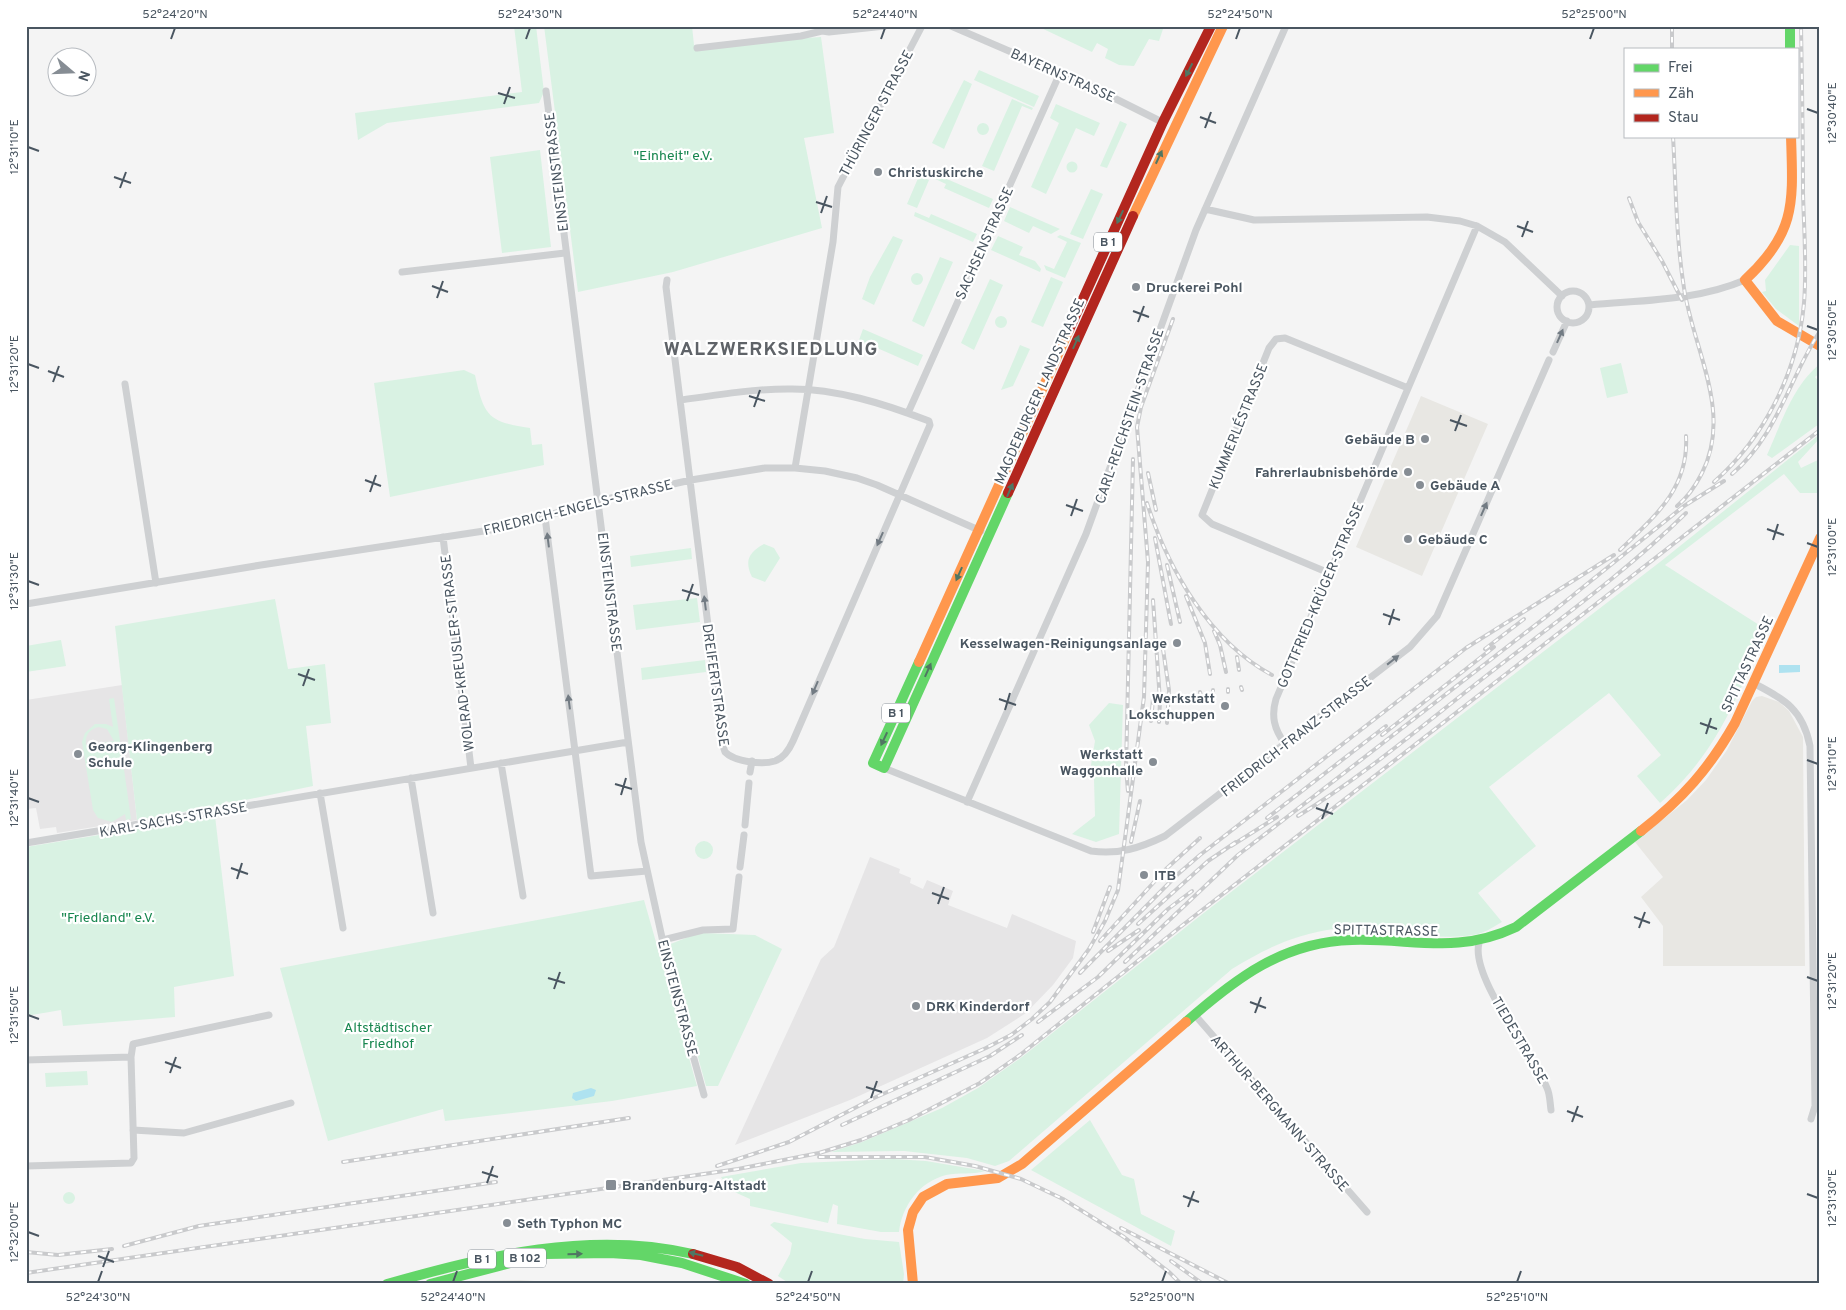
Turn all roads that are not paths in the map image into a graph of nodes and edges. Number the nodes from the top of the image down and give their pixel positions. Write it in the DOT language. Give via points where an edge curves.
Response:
graph roads {
  1 [pos="885,26"];
  2 [pos="922,26"];
  3 [pos="951,26"];
  4 [pos="1211,26"];
  5 [pos="1223,26"];
  6 [pos="1286,26"];
  7 [pos="1790,26"];
  8 [pos="822,29"];
  9 [pos="697,48"];
  10 [pos="1790,48"];
  11 [pos="1060,73"];
  12 [pos="546,91"];
  13 [pos="1163,122"];
  14 [pos="1173,127"];
  15 [pos="1791,138"];
  16 [pos="1205,209"];
  17 [pos="1477,226"];
  18 [pos="565,253"];
  19 [pos="402,272"];
  20 [pos="667,280"];
  21 [pos="1744,280"];
  22 [pos="1562,296"];
  23 [pos="1590,306"];
  24 [pos="1567,321"];
  25 [pos="1820,346"];
  26 [pos="1553,352"];
  27 [pos="1549,360"];
  28 [pos="124,384"];
  29 [pos="1408,388"];
  30 [pos="809,390"];
  31 [pos="681,400"];
  32 [pos="908,413"];
  33 [pos="796,468"];
  34 [pos="691,480"];
  35 [pos="900,495"];
  36 [pos="598,502"];
  37 [pos="545,517"];
  38 [pos="979,530"];
  39 [pos="990,534"];
  40 [pos="444,537"];
  41 [pos="1820,538"];
  42 [pos="1329,574"];
  43 [pos="156,583"];
  44 [pos="26,604"];
  45 [pos="1753,683"];
  46 [pos="628,742"];
  47 [pos="1285,744"];
  48 [pos="575,750"];
  49 [pos="752,761"];
  50 [pos="501,763"];
  51 [pos="471,768"];
  52 [pos="884,768"];
  53 [pos="750,772"];
  54 [pos="411,778"];
  55 [pos="749,783"];
  56 [pos="320,793"];
  57 [pos="966,802"];
  58 [pos="745,825"];
  59 [pos="744,835"];
  60 [pos="26,843"];
  61 [pos="740,867"];
  62 [pos="647,871"];
  63 [pos="739,878"];
  64 [pos="523,896"];
  65 [pos="433,913"];
  66 [pos="344,928"];
  67 [pos="663,940"];
  68 [pos="1479,943"];
  69 [pos="1194,1014"];
  70 [pos="269,1015"];
  71 [pos="131,1057"];
  72 [pos="26,1060"];
  73 [pos="704,1095"];
  74 [pos="292,1103"];
  75 [pos="1551,1110"];
  76 [pos="1811,1119"];
  77 [pos="133,1130"];
  78 [pos="26,1166"];
  79 [pos="1367,1212"];
  80 [pos="387,1284"];
  81 [pos="430,1284"];
  82 [pos="746,1284"];
  83 [pos="769,1284"];
  84 [pos="913,1284"];
  1 -- 8 [label="street" via="829,32"];
  2 -- 30 [label="street, THÜRINGER STRASSE" via="838,187 833,242"];
  3 -- 11 [label="street, BAYERNSTRASSE"];
  4 -- 13 [label="main road, MAGDEBURGER LANDSTRASSE / B 1, one-way"];
  5 -- 14 [label="main road, MAGDEBURGER LANDSTRASSE / B 1"];
  6 -- 16 [label="street, CARL-REICHSTEIN-STRASSE"];
  7 -- 10 [label="main road"];
  8 -- 9 [label="street" via="801,36"];
  11 -- 13 [label="street, BAYERNSTRASSE"];
  11 -- 32 [label="street, SACHSENSTRASSE"];
  12 -- 18 [label="street, EINSTEINSTRASSE"];
  13 -- 14 [label="street, BAYERNSTRASSE"];
  13 -- 38 [label="main road, MAGDEBURGER LANDSTRASSE / B 1, one-way"];
  39 -- 14 [label="main road, MAGDEBURGER LANDSTRASSE / B 1, one-way"];
  15 -- 21 [label="main road" via="1790,218 1782,240 1772,254"];
  16 -- 17 [label="street" via="1254,220 1427,216"];
  16 -- 57 [label="street, CARL-REICHSTEIN-STRASSE" via="1100,501"];
  17 -- 22 [label="street" via="1505,242"];
  17 -- 29 [label="street, GOTTFRIED-KRÜGER-STRASSE"];
  18 -- 19 [label="street"];
  18 -- 36 [label="street, EINSTEINSTRASSE"];
  20 -- 31 [label="street, DREIFERTSTRASSE"];
  21 -- 23 [label="street" via="1721,290 1700,294"];
  21 -- 25 [label="main road" via="1777,320"];
  22 -- 23 [label="street" via="1570,291 1578,292 1586,297"];
  22 -- 24 [label="street" via="1557,308 1561,318"];
  23 -- 24 [label="street" via="1583,320 1576,323"];
  26 -- 24 [label="street, one-way"];
  47 -- 27 [label="street, FRIEDRICH-FRANZ-STRASSE, one-way" via="1410,647 1437,616"];
  28 -- 43 [label="street"];
  29 -- 42 [label="street, GOTTFRIED-KRÜGER-STRASSE"];
  29 -- 42 [label="street, KUMMERLÉSTRASSE" via="1285,338 1276,338 1269,348 1202,516 1212,524"];
  30 -- 31 [label="street" via="771,390"];
  30 -- 32 [label="street" via="864,400"];
  30 -- 33 [label="street, THÜRINGER STRASSE"];
  31 -- 34 [label="street, DREIFERTSTRASSE"];
  32 -- 35 [label="street, DREIFERTSTRASSE" via="929,422 930,428"];
  33 -- 34 [label="street, FRIEDRICH-ENGELS-STRASSE" via="765,468"];
  33 -- 35 [label="street, FRIEDRICH-ENGELS-STRASSE" via="840,474"];
  34 -- 36 [label="street, FRIEDRICH-ENGELS-STRASSE"];
  49 -- 34 [label="street, DREIFERTSTRASSE, one-way" via="728,755 723,746"];
  35 -- 38 [label="street, FRIEDRICH-ENGELS-STRASSE"];
  35 -- 49 [label="street, DREIFERTSTRASSE, one-way" via="790,749 776,761"];
  36 -- 37 [label="street, FRIEDRICH-ENGELS-STRASSE"];
  36 -- 46 [label="street, EINSTEINSTRASSE"];
  37 -- 40 [label="street, FRIEDRICH-ENGELS-STRASSE"];
  48 -- 37 [label="street, one-way"];
  38 -- 39 [label="street, FRIEDRICH-ENGELS-STRASSE"];
  38 -- 52 [label="main road, MAGDEBURGER LANDSTRASSE / B 1, one-way" via="873,763"];
  52 -- 39 [label="main road, MAGDEBURGER LANDSTRASSE / B 1, one-way"];
  40 -- 43 [label="street, FRIEDRICH-ENGELS-STRASSE"];
  40 -- 51 [label="street, WOLRAD-KREUSLER-STRASSE"];
  41 -- 45 [label="main road, SPITTASTRASSE"];
  42 -- 47 [label="street, GOTTFRIED-KRÜGER-STRASSE" via="1274,707 1274,725"];
  43 -- 44 [label="street, FRIEDRICH-ENGELS-STRASSE"];
  45 -- 68 [label="main road, SPITTASTRASSE" via="1721,748 1684,794 1516,927 1502,936"];
  45 -- 76 [label="street" via="1792,707 1801,718 1810,746 1815,1106"];
  46 -- 48 [label="street, KARL-SACHS-STRASSE"];
  46 -- 62 [label="street, EINSTEINSTRASSE"];
  47 -- 57 [label="street, FRIEDRICH-FRANZ-STRASSE" via="1165,836 1139,848 1110,854 1073,845"];
  48 -- 50 [label="street, KARL-SACHS-STRASSE"];
  48 -- 62 [label="street" via="591,876"];
  49 -- 53 [label="street"];
  50 -- 51 [label="street, KARL-SACHS-STRASSE"];
  50 -- 64 [label="street"];
  51 -- 54 [label="street, KARL-SACHS-STRASSE"];
  52 -- 57 [label="street, FRIEDRICH-FRANZ-STRASSE"];
  54 -- 56 [label="street, KARL-SACHS-STRASSE"];
  54 -- 65 [label="street"];
  55 -- 58 [label="street"];
  56 -- 60 [label="street, KARL-SACHS-STRASSE"];
  56 -- 66 [label="street"];
  59 -- 61 [label="street"];
  62 -- 67 [label="street, EINSTEINSTRASSE"];
  63 -- 67 [label="street" via="733,929 702,930"];
  67 -- 73 [label="street, EINSTEINSTRASSE"];
  68 -- 69 [label="main road, SPITTASTRASSE" via="1450,945 1354,940 1304,947 1244,973"];
  68 -- 75 [label="street, TIEDESTRASSE" via="1476,952 1480,965 1503,1014 1548,1088"];
  69 -- 79 [label="street, ARTHUR-BERGMANN-STRASSE"];
  69 -- 84 [label="main road, SPITTASTRASSE" via="1050,1141 1007,1174 988,1180 946,1184 920,1200 910,1218 907,1235"];
  70 -- 71 [label="street" via="133,1044"];
  71 -- 72 [label="street"];
  71 -- 77 [label="street"];
  74 -- 77 [label="street" via="184,1133"];
  77 -- 78 [label="street" via="134,1158 130,1163"];
  83 -- 80 [label="main road, B 1, one-way" via="722,1261 654,1246 595,1242 545,1247 450,1266"];
  81 -- 82 [label="main road, B 102, one-way" via="545,1254 610,1253 682,1262"];
}
